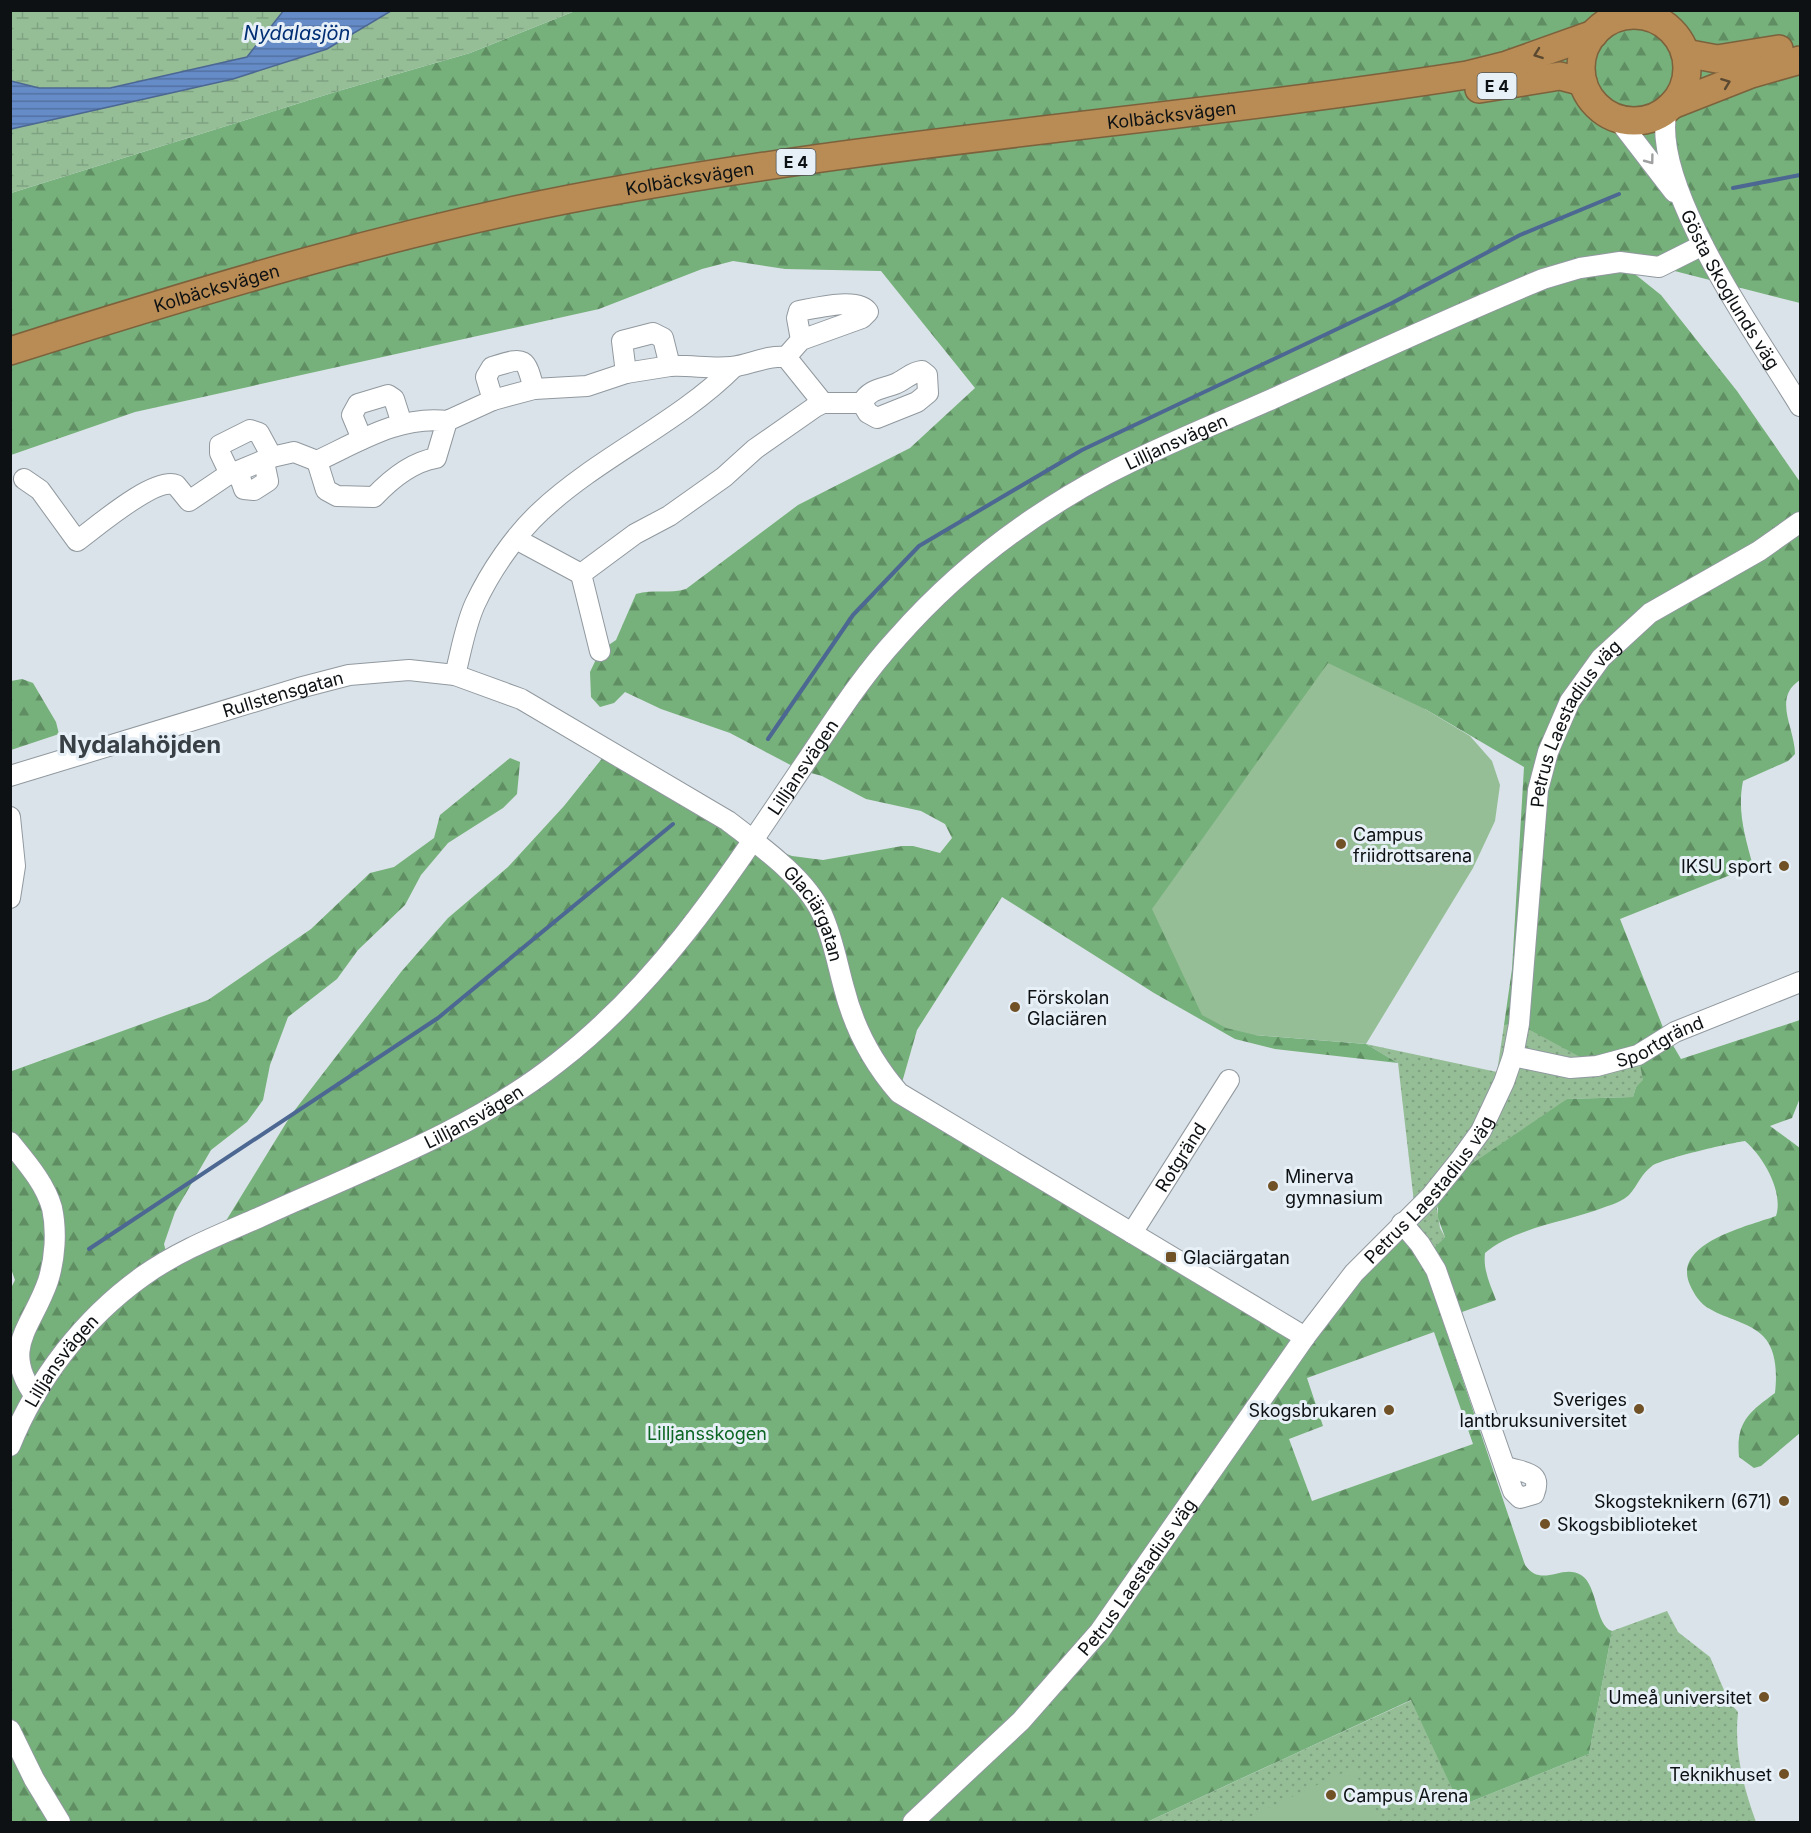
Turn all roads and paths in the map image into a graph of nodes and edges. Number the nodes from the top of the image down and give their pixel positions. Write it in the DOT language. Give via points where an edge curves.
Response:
graph roads {
  1 [pos="1593,34"];
  2 [pos="1800,44"];
  3 [pos="1685,53"];
  4 [pos="1800,60"];
  5 [pos="1583,82"];
  6 [pos="1670,107"];
  7 [pos="1617,118"];
  8 [pos="1682,203"];
  9 [pos="1703,245"];
  10 [pos="801,340"];
  11 [pos="10,351"];
  12 [pos="786,357"];
  13 [pos="670,366"];
  14 [pos="10,367"];
  15 [pos="734,367"];
  16 [pos="626,373"];
  17 [pos="534,389"];
  18 [pos="493,400"];
  19 [pos="823,403"];
  20 [pos="862,403"];
  21 [pos="1800,406"];
  22 [pos="447,421"];
  23 [pos="402,424"];
  24 [pos="362,439"];
  25 [pos="268,459"];
  26 [pos="317,461"];
  27 [pos="234,473"];
  28 [pos="24,479"];
  29 [pos="1800,522"];
  30 [pos="516,539"];
  31 [pos="581,574"];
  32 [pos="600,651"];
  33 [pos="455,675"];
  34 [pos="10,776"];
  35 [pos="10,817"];
  36 [pos="753,840"];
  37 [pos="10,898"];
  38 [pos="1800,982"];
  39 [pos="1513,1056"];
  40 [pos="1229,1080"];
  41 [pos="10,1142"];
  42 [pos="1402,1223"];
  43 [pos="1132,1233"];
  44 [pos="1305,1337"];
  45 [pos="35,1396"];
  46 [pos="10,1446"];
  47 [pos="1506,1466"];
  48 [pos="10,1730"];
  49 [pos="60,1822"];
  50 [pos="913,1822"];
  1 -- 3 [label="highway, E 4" via="1611,20 1641,16 1668,28"];
  1 -- 5 [label="highway" via="1582,60"];
  1 -- 11 [label="highway, Kolbäcksvägen / E 4, one-way" via="1467,75 801,161 609,191 348,249"];
  2 -- 3 [label="highway" via="1729,59"];
  3 -- 6 [label="highway" via="1685,81"];
  6 -- 4 [label="highway, one-way" via="1730,81"];
  5 -- 7 [label="highway" via="1596,104"];
  5 -- 14 [label="highway, Kolbäcksvägen / E 4" via="1560,76 1532,79 1410,100 789,177 622,205 342,267"];
  6 -- 7 [label="highway" via="1647,119"];
  6 -- 8 [label="street, Gösta Skoglunds väg" via="1664,122 1665,141"];
  7 -- 8 [label="street, Gösta Skoglunds väg, one-way"];
  8 -- 9 [label="street, Gösta Skoglunds väg"];
  9 -- 21 [label="street, Gösta Skoglunds väg"];
  9 -- 36 [label="street, Lilljansvägen" via="1659,267 1620,262 1543,279 1110,472 1028,521 967,567 892,642 844,705"];
  10 -- 12 [label="street"];
  12 -- 15 [label="street"];
  12 -- 19 [label="street"];
  13 -- 15 [label="street"];
  13 -- 16 [label="street"];
  13 -- 16 [label="street" via="663,338 653,333 622,341"];
  15 -- 30 [label="street" via="711,390 541,511"];
  16 -- 17 [label="street" via="587,386"];
  17 -- 18 [label="street"];
  17 -- 18 [label="street" via="527,363 517,359 488,370 486,377"];
  18 -- 22 [label="street"];
  19 -- 20 [label="street"];
  19 -- 31 [label="street" via="755,449 724,477 669,516 635,534"];
  22 -- 23 [label="street"];
  22 -- 26 [label="street" via="436,458 413,466 374,496 328,493"];
  23 -- 24 [label="street"];
  23 -- 24 [label="street" via="394,399 388,395 358,404 352,415"];
  24 -- 26 [label="street"];
  25 -- 26 [label="street" via="294,452"];
  25 -- 27 [label="street"];
  25 -- 27 [label="street" via="259,433 250,430 220,445 220,453"];
  27 -- 28 [label="street" via="189,501 171,483 155,487 77,541 40,490"];
  29 -- 39 [label="street, Petrus Laestadius väg" via="1759,551 1650,613 1601,658 1570,701 1543,766 1535,807 1519,1024"];
  30 -- 31 [label="street"];
  30 -- 33 [label="street" via="474,606"];
  31 -- 32 [label="street"];
  33 -- 34 [label="street, Rullstensgatan" via="392,670 349,675"];
  33 -- 36 [label="street, Rullstensgatan" via="521,699 728,821"];
  35 -- 37 [label="street" via="15,866"];
  36 -- 43 [label="street, Glaciärgatan" via="809,891 822,914 867,1050 899,1093"];
  36 -- 45 [label="street, Lilljansvägen" via="658,969 559,1063 468,1122 198,1244 148,1273 80,1334"];
  38 -- 39 [label="street, Sportgränd" via="1675,1032 1638,1055 1597,1066 1570,1068"];
  39 -- 42 [label="street, Petrus Laestadius väg" via="1494,1104 1471,1145 1431,1196"];
  40 -- 43 [label="street, Rotgränd"];
  41 -- 45 [label="street" via="43,1186 52,1207 56,1233 47,1283 15,1345 18,1377"];
  42 -- 44 [label="street, Petrus Laestadius väg" via="1354,1273"];
  42 -- 47 [label="street" via="1436,1270"];
  43 -- 44 [label="street, Glaciärgatan"];
  44 -- 50 [label="street, Petrus Laestadius väg" via="1100,1631 1021,1721"];
  45 -- 46 [label="street, Lilljansvägen"];
  48 -- 49 [label="street"];
}
